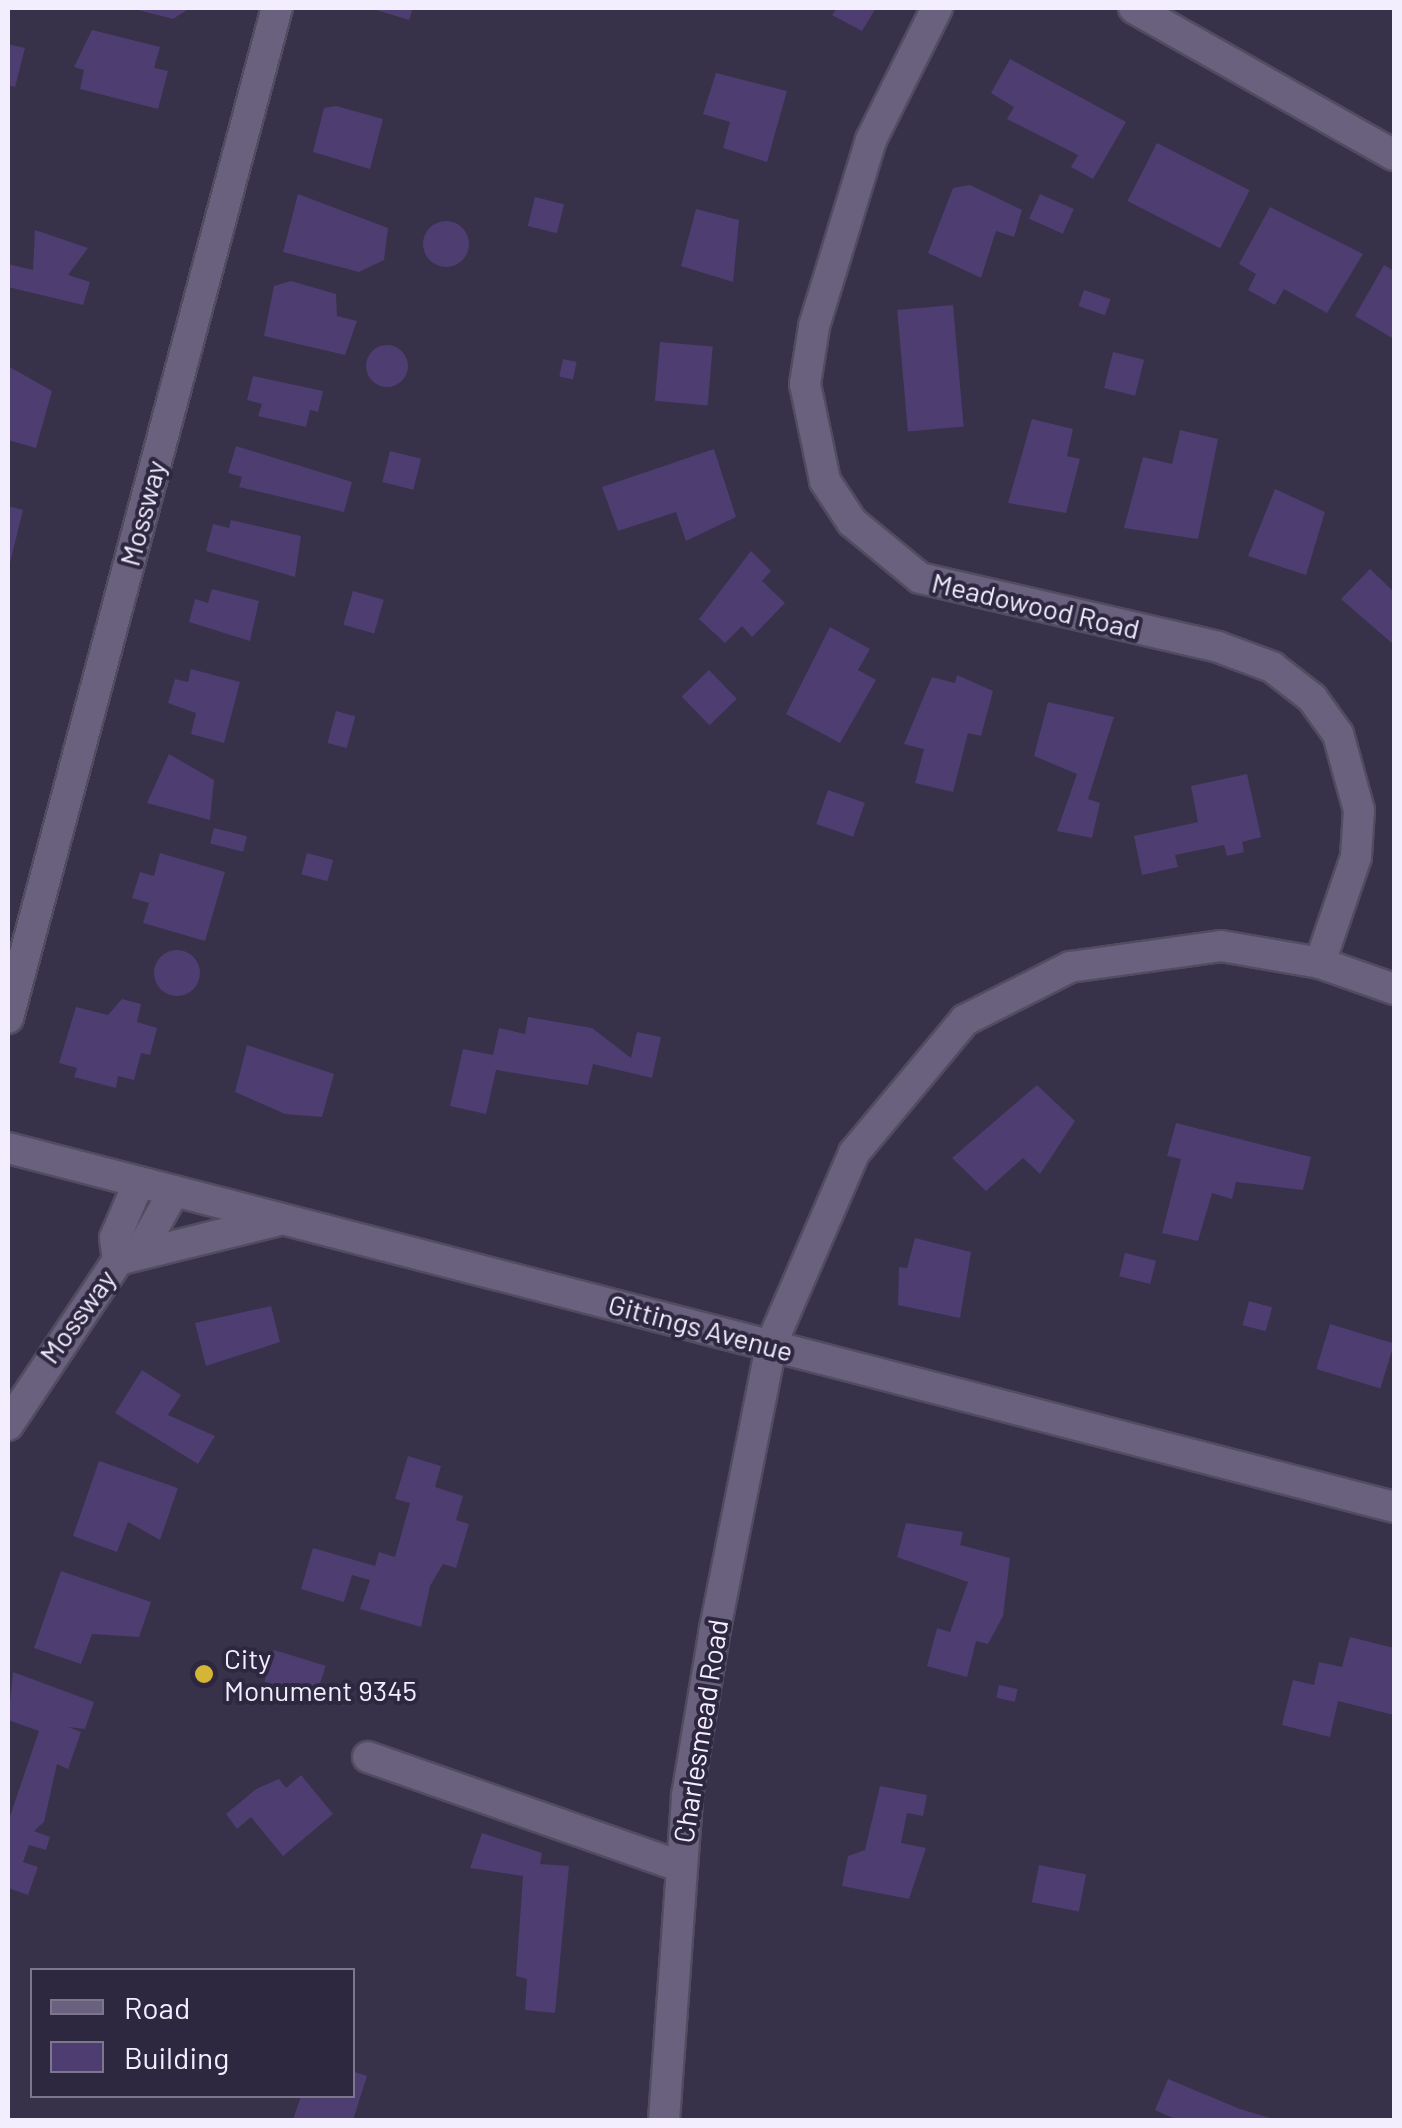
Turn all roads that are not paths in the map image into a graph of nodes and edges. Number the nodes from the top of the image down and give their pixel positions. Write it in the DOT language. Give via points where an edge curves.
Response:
graph roads {
  1 [pos="276,8"];
  2 [pos="936,8"];
  3 [pos="1134,8"];
  4 [pos="1394,155"];
  5 [pos="1320,963"];
  6 [pos="1394,990"];
  7 [pos="8,1018"];
  8 [pos="8,1148"];
  9 [pos="139,1182"];
  10 [pos="174,1191"];
  11 [pos="284,1219"];
  12 [pos="129,1256"];
  13 [pos="771,1346"];
  14 [pos="8,1425"];
  15 [pos="1394,1507"];
  16 [pos="368,1757"];
  17 [pos="680,1866"];
  18 [pos="664,2120"];
  1 -- 7 [label="street, Mossway"];
  2 -- 5 [label="street, Meadowood Road" via="871,140 814,326 806,384 825,481 872,543 920,578 1218,647 1272,667 1312,698 1338,734 1359,810 1356,857"];
  3 -- 4 [label="street"];
  5 -- 6 [label="street, Charlesmead Road"];
  5 -- 13 [label="street, Charlesmead Road" via="1221,946 1110,957 1018,987 965,1020 854,1152"];
  8 -- 9 [label="street, Gittings Avenue"];
  9 -- 10 [label="street, Gittings Avenue"];
  9 -- 12 [label="street, Mossway" via="115,1238"];
  10 -- 11 [label="street, Gittings Avenue"];
  10 -- 12 [label="street, Mossway"];
  11 -- 12 [label="street, Mossway"];
  11 -- 13 [label="street, Gittings Avenue"];
  12 -- 14 [label="street, Mossway"];
  13 -- 15 [label="street, Gittings Avenue"];
  13 -- 17 [label="street, Charlesmead Road"];
  16 -- 17 [label="street"];
  17 -- 18 [label="street, Charlesmead Road"];
}
